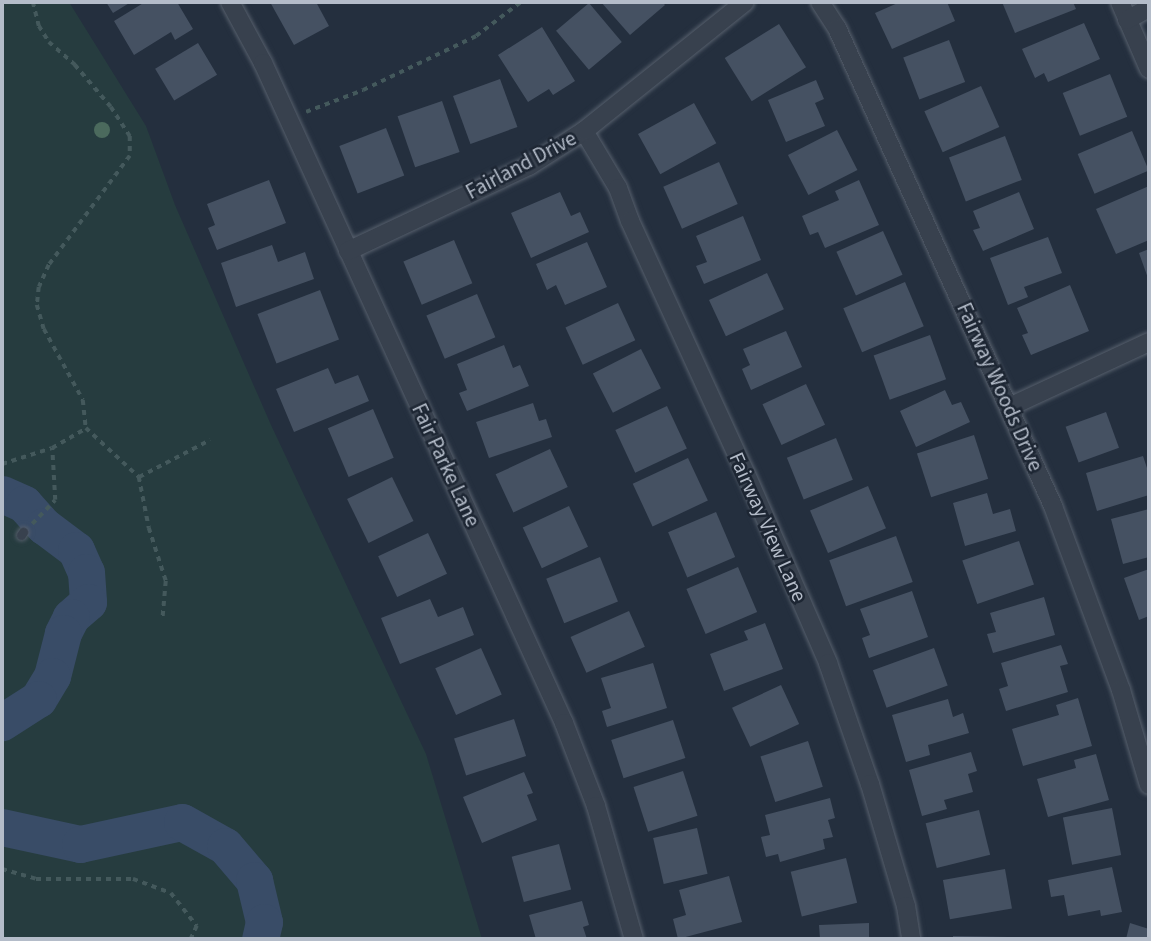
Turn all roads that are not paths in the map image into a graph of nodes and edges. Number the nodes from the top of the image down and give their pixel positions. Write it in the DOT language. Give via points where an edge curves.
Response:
graph roads {
  1 [pos="230,2"];
  2 [pos="745,2"];
  3 [pos="820,2"];
  4 [pos="1120,2"];
  5 [pos="1149,8"];
  6 [pos="1128,20"];
  7 [pos="1149,69"];
  8 [pos="584,131"];
  9 [pos="348,251"];
  10 [pos="1149,342"];
  11 [pos="1009,407"];
  12 [pos="1149,785"];
  13 [pos="634,939"];
  14 [pos="911,939"];
  1 -- 9 [label="street, Fair Parke Lane"];
  2 -- 8 [label="street, Fairland Drive"];
  3 -- 11 [label="street, Fairway Woods Drive" via="837,28"];
  4 -- 6 [label="street"];
  5 -- 6 [label="street"];
  6 -- 7 [label="street"];
  8 -- 9 [label="street, Fairland Drive" via="528,166"];
  8 -- 14 [label="street, Fairway View Lane" via="618,188 828,663 870,784 906,906"];
  9 -- 13 [label="street, Fair Parke Lane" via="564,723 596,806"];
  10 -- 11 [label="street"];
  11 -- 12 [label="street, Fairway Woods Drive" via="1093,611"];
}
